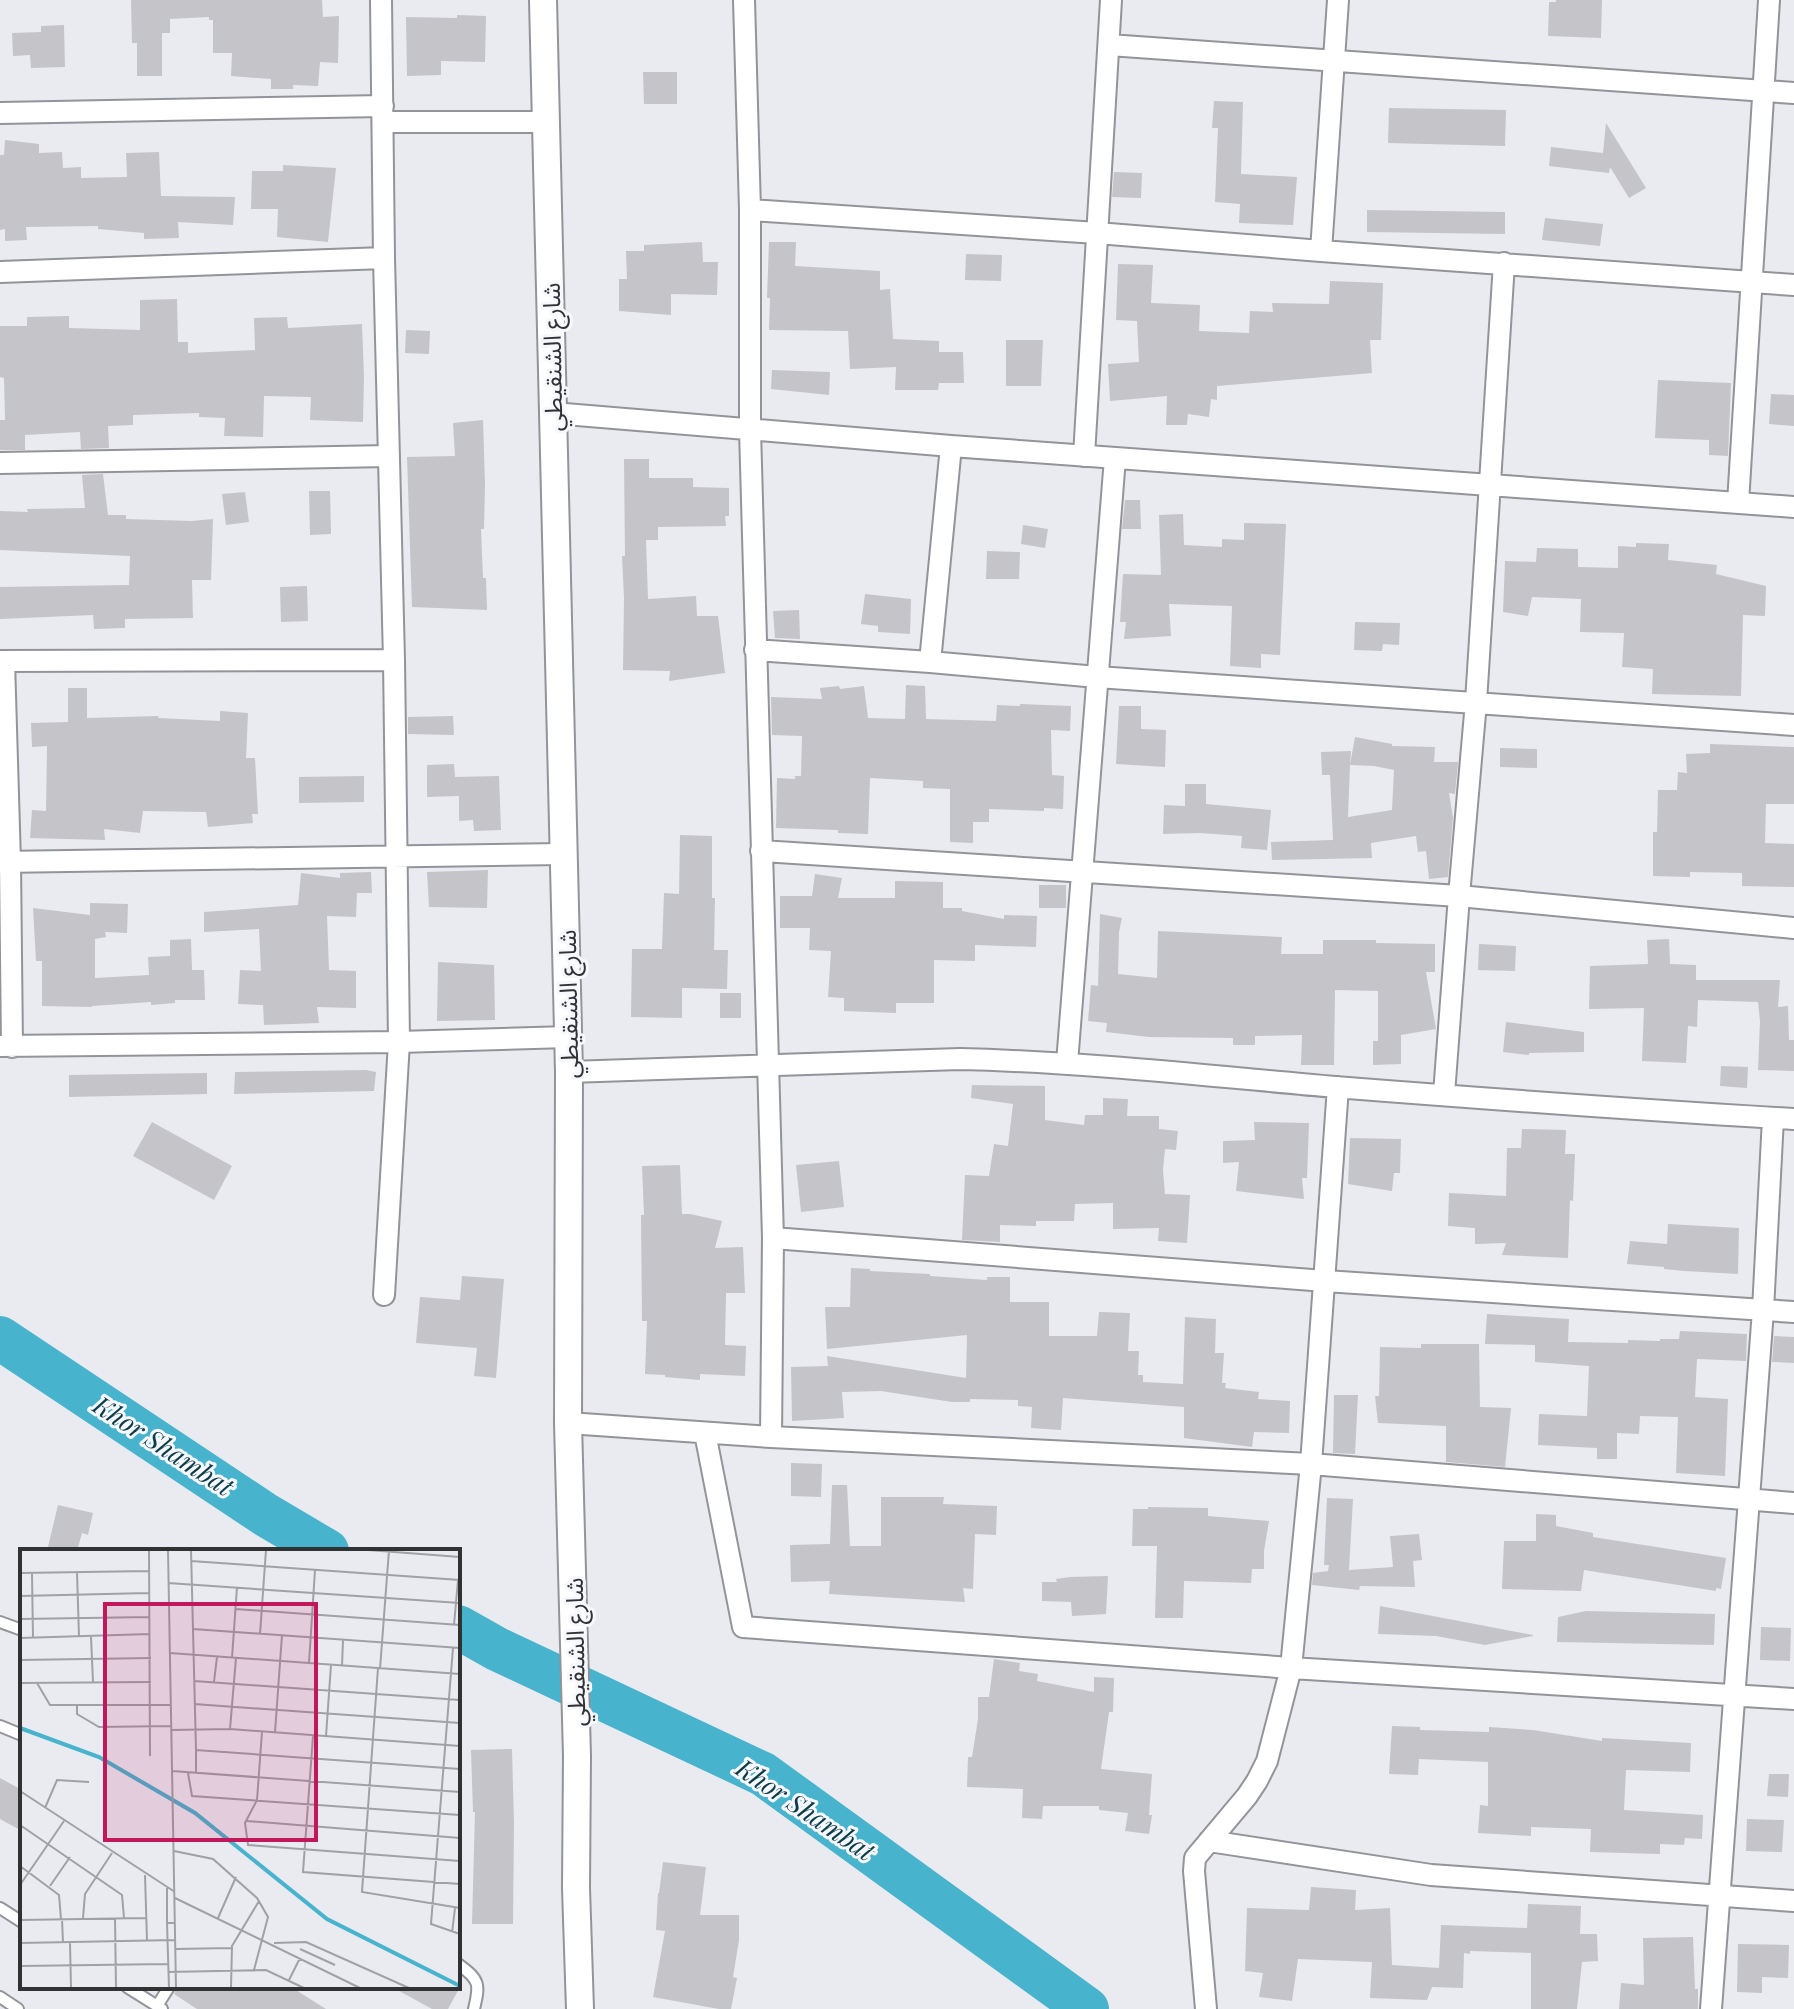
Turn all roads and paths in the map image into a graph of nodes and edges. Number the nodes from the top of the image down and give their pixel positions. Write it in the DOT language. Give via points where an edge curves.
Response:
graph roads {
  1 [pos="381,0"];
  2 [pos="543,0"];
  3 [pos="744,0"];
  4 [pos="1111,0"];
  5 [pos="1338,0"];
  6 [pos="1769,0"];
  7 [pos="1109,45"];
  8 [pos="1334,61"];
  9 [pos="1763,91"];
  10 [pos="1794,93"];
  11 [pos="0,113"];
  12 [pos="383,114"];
  13 [pos="546,122"];
  14 [pos="750,210"];
  15 [pos="1097,233"];
  16 [pos="1321,251"];
  17 [pos="384,258"];
  18 [pos="1504,263"];
  19 [pos="0,272"];
  20 [pos="1752,281"];
  21 [pos="1794,285"];
  22 [pos="553,413"];
  23 [pos="750,430"];
  24 [pos="951,446"];
  25 [pos="389,456"];
  26 [pos="1084,456"];
  27 [pos="1115,458"];
  28 [pos="0,463"];
  29 [pos="1490,485"];
  30 [pos="1738,503"];
  31 [pos="1794,507"];
  32 [pos="755,650"];
  33 [pos="394,660"];
  34 [pos="2,661"];
  35 [pos="930,662"];
  36 [pos="1097,677"];
  37 [pos="1476,702"];
  38 [pos="1794,725"];
  39 [pos="761,851"];
  40 [pos="563,854"];
  41 [pos="397,855"];
  42 [pos="5,862"];
  43 [pos="1083,873"];
  44 [pos="1459,896"];
  45 [pos="1794,928"];
  46 [pos="568,1037"];
  47 [pos="399,1042"];
  48 [pos="6,1047"];
  49 [pos="1067,1063"];
  50 [pos="767,1065"];
  51 [pos="569,1072"];
  52 [pos="1338,1087"];
  53 [pos="1444,1094"];
  54 [pos="1773,1118"];
  55 [pos="1794,1119"];
  56 [pos="773,1238"];
  57 [pos="1325,1281"];
  58 [pos="384,1295"];
  59 [pos="1763,1310"];
  60 [pos="1794,1312"];
  61 [pos="568,1423"];
  62 [pos="705,1433"];
  63 [pos="771,1437"];
  64 [pos="1311,1464"];
  65 [pos="1750,1500"];
  66 [pos="1794,1503"];
  67 [pos="0,1622"];
  68 [pos="20,1629"];
  69 [pos="1291,1668"];
  70 [pos="1735,1694"];
  71 [pos="1794,1699"];
  72 [pos="0,1726"];
  73 [pos="20,1734"];
  74 [pos="1209,1841"];
  75 [pos="1719,1896"];
  76 [pos="1794,1901"];
  77 [pos="0,1908"];
  78 [pos="20,1921"];
  79 [pos="460,1965"];
  80 [pos="130,1989"];
  81 [pos="0,1997"];
  82 [pos="160,2007"];
  83 [pos="18,2009"];
  84 [pos="474,2009"];
  85 [pos="580,2009"];
  86 [pos="1206,2009"];
  87 [pos="1711,2009"];
  1 -- 12 [label="street"];
  2 -- 13 [label="street, شارع الشنقيطي"];
  3 -- 14 [label="street"];
  4 -- 7 [label="street"];
  5 -- 8 [label="street"];
  6 -- 9 [label="street"];
  7 -- 8 [label="street"];
  7 -- 15 [label="street"];
  8 -- 9 [label="street"];
  8 -- 16 [label="street"];
  9 -- 10 [label="street"];
  9 -- 20 [label="street"];
  11 -- 12 [label="street"];
  12 -- 13 [label="street"];
  12 -- 17 [label="street"];
  13 -- 22 [label="street, شارع الشنقيطي"];
  14 -- 15 [label="street"];
  14 -- 23 [label="street"];
  15 -- 16 [label="street"];
  15 -- 26 [label="street"];
  16 -- 18 [label="street"];
  17 -- 19 [label="street"];
  17 -- 25 [label="street"];
  18 -- 20 [label="street"];
  18 -- 29 [label="street"];
  20 -- 21 [label="street"];
  20 -- 30 [label="street"];
  22 -- 23 [label="street"];
  22 -- 40 [label="street, شارع الشنقيطي"];
  23 -- 24 [label="street"];
  23 -- 32 [label="street"];
  24 -- 26 [label="street"];
  24 -- 35 [label="street"];
  25 -- 28 [label="street"];
  25 -- 33 [label="street"];
  26 -- 27 [label="street"];
  27 -- 29 [label="street"];
  27 -- 36 [label="street"];
  29 -- 30 [label="street"];
  29 -- 37 [label="street"];
  30 -- 31 [label="street"];
  32 -- 35 [label="street"];
  32 -- 39 [label="street"];
  33 -- 34 [label="street"];
  33 -- 41 [label="street"];
  34 -- 42 [label="street"];
  35 -- 36 [label="street"];
  36 -- 37 [label="street"];
  36 -- 43 [label="street"];
  37 -- 38 [label="street"];
  37 -- 44 [label="street"];
  39 -- 43 [label="street"];
  39 -- 50 [label="street"];
  40 -- 41 [label="street"];
  40 -- 46 [label="street, شارع الشنقيطي"];
  41 -- 42 [label="street"];
  41 -- 47 [label="street"];
  42 -- 48 [label="street"];
  43 -- 44 [label="street"];
  43 -- 49 [label="street"];
  44 -- 45 [label="street"];
  44 -- 53 [label="street"];
  46 -- 47 [label="street"];
  46 -- 51 [label="street, شارع الشنقيطي"];
  47 -- 48 [label="street"];
  47 -- 58 [label="street"];
  49 -- 50 [label="street" via="960,1059"];
  49 -- 52 [label="street"];
  50 -- 51 [label="street"];
  50 -- 56 [label="street"];
  51 -- 61 [label="street, شارع الشنقيطي"];
  52 -- 53 [label="street"];
  52 -- 57 [label="street"];
  53 -- 54 [label="street"];
  54 -- 55 [label="street"];
  54 -- 59 [label="street"];
  56 -- 57 [label="street"];
  56 -- 63 [label="street"];
  57 -- 59 [label="street"];
  57 -- 64 [label="street"];
  59 -- 60 [label="street"];
  59 -- 65 [label="street"];
  61 -- 62 [label="street"];
  61 -- 85 [label="street, شارع الشنقيطي"];
  62 -- 63 [label="street"];
  62 -- 69 [label="street" via="743,1627"];
  63 -- 64 [label="street"];
  64 -- 65 [label="street"];
  64 -- 69 [label="street"];
  65 -- 66 [label="street"];
  65 -- 70 [label="street"];
  67 -- 68 [label="lane"];
  69 -- 70 [label="street"];
  69 -- 74 [label="street" via="1267,1761 1247,1796"];
  70 -- 71 [label="street"];
  70 -- 75 [label="street"];
  72 -- 73 [label="lane"];
  74 -- 75 [label="street" via="1431,1875"];
  74 -- 86 [label="street" via="1195,1858 1194,1871"];
  75 -- 76 [label="street"];
  75 -- 87 [label="street"];
  77 -- 78 [label="lane"];
  79 -- 84 [label="lane" via="477,1981"];
  80 -- 82 [label="lane"];
  81 -- 83 [label="lane"];
}
